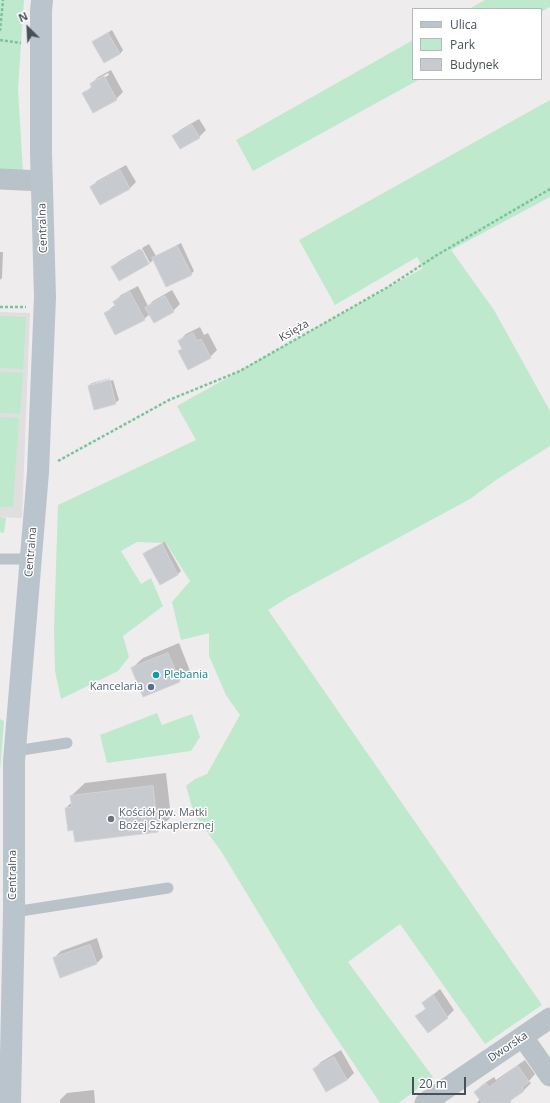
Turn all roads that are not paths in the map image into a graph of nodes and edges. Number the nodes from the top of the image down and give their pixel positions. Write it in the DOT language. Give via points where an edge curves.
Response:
graph roads {
  1 [pos="42,0"];
  2 [pos="0,179"];
  3 [pos="42,181"];
  4 [pos="0,559"];
  5 [pos="30,559"];
  6 [pos="67,743"];
  7 [pos="15,752"];
  8 [pos="168,888"];
  9 [pos="14,912"];
  10 [pos="550,1018"];
  11 [pos="523,1037"];
  12 [pos="550,1076"];
  13 [pos="10,1103"];
  14 [pos="425,1103"];
  1 -- 3 [label="street, Centralna"];
  2 -- 3 [label="street"];
  3 -- 5 [label="street, Centralna" via="45,308 38,472"];
  4 -- 5 [label="lane"];
  5 -- 7 [label="street, Centralna"];
  6 -- 7 [label="lane"];
  7 -- 9 [label="street, Centralna"];
  8 -- 9 [label="lane"];
  9 -- 13 [label="street, Centralna"];
  10 -- 11 [label="street, Dworska"];
  11 -- 12 [label="street"];
  11 -- 14 [label="street, Dworska"];
}
